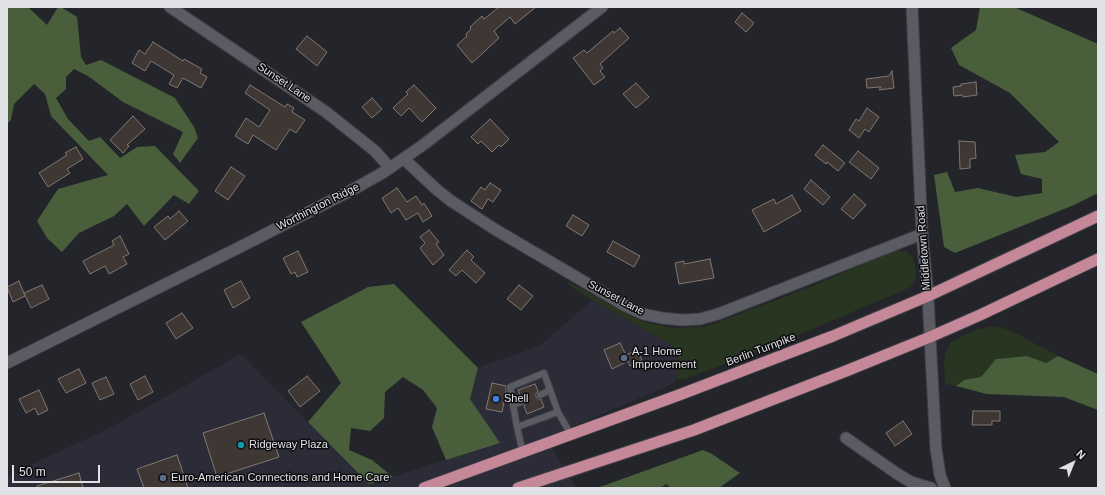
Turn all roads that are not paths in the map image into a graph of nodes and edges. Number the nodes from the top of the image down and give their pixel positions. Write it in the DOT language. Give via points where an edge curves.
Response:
graph roads {
  1 [pos="170,7"];
  2 [pos="602,7"];
  3 [pos="912,7"];
  4 [pos="404,159"];
  5 [pos="390,168"];
  6 [pos="1098,216"];
  7 [pos="922,234"];
  8 [pos="1098,259"];
  9 [pos="928,296"];
  10 [pos="930,337"];
  11 [pos="7,363"];
  12 [pos="550,390"];
  13 [pos="540,395"];
  14 [pos="522,402"];
  15 [pos="513,405"];
  16 [pos="558,412"];
  17 [pos="517,426"];
  18 [pos="570,435"];
  19 [pos="846,438"];
  20 [pos="523,453"];
  21 [pos="424,488"];
  22 [pos="518,488"];
  23 [pos="931,488"];
  24 [pos="945,488"];
  1 -- 5 [label="street, Sunset Lane" via="326,112 375,151"];
  2 -- 4 [label="street, Worthington Ridge"];
  3 -- 7 [label="street, Middletown Road"];
  4 -- 5 [label="street, Worthington Ridge"];
  4 -- 7 [label="street, Sunset Lane" via="451,201 496,230 624,305 644,314 662,318 688,320 718,314"];
  5 -- 11 [label="street, Worthington Ridge" via="354,189"];
  6 -- 9 [label="highway, Berlin Turnpike"];
  7 -- 9 [label="street, Middletown Road"];
  8 -- 10 [label="highway"];
  9 -- 10 [label="street, Middletown Road"];
  9 -- 18 [label="highway, Berlin Turnpike" via="770,360"];
  10 -- 22 [label="highway" via="701,427"];
  10 -- 24 [label="street, Middletown Road" via="936,449"];
  12 -- 13 [label="lane"];
  12 -- 15 [label="lane" via="544,373 510,387"];
  12 -- 16 [label="lane"];
  14 -- 15 [label="lane"];
  15 -- 17 [label="lane"];
  16 -- 17 [label="lane"];
  16 -- 18 [label="lane"];
  17 -- 20 [label="lane"];
  18 -- 20 [label="highway, Berlin Turnpike"];
  19 -- 23 [label="street" via="911,482"];
  20 -- 21 [label="highway, Berlin Turnpike"];
}
